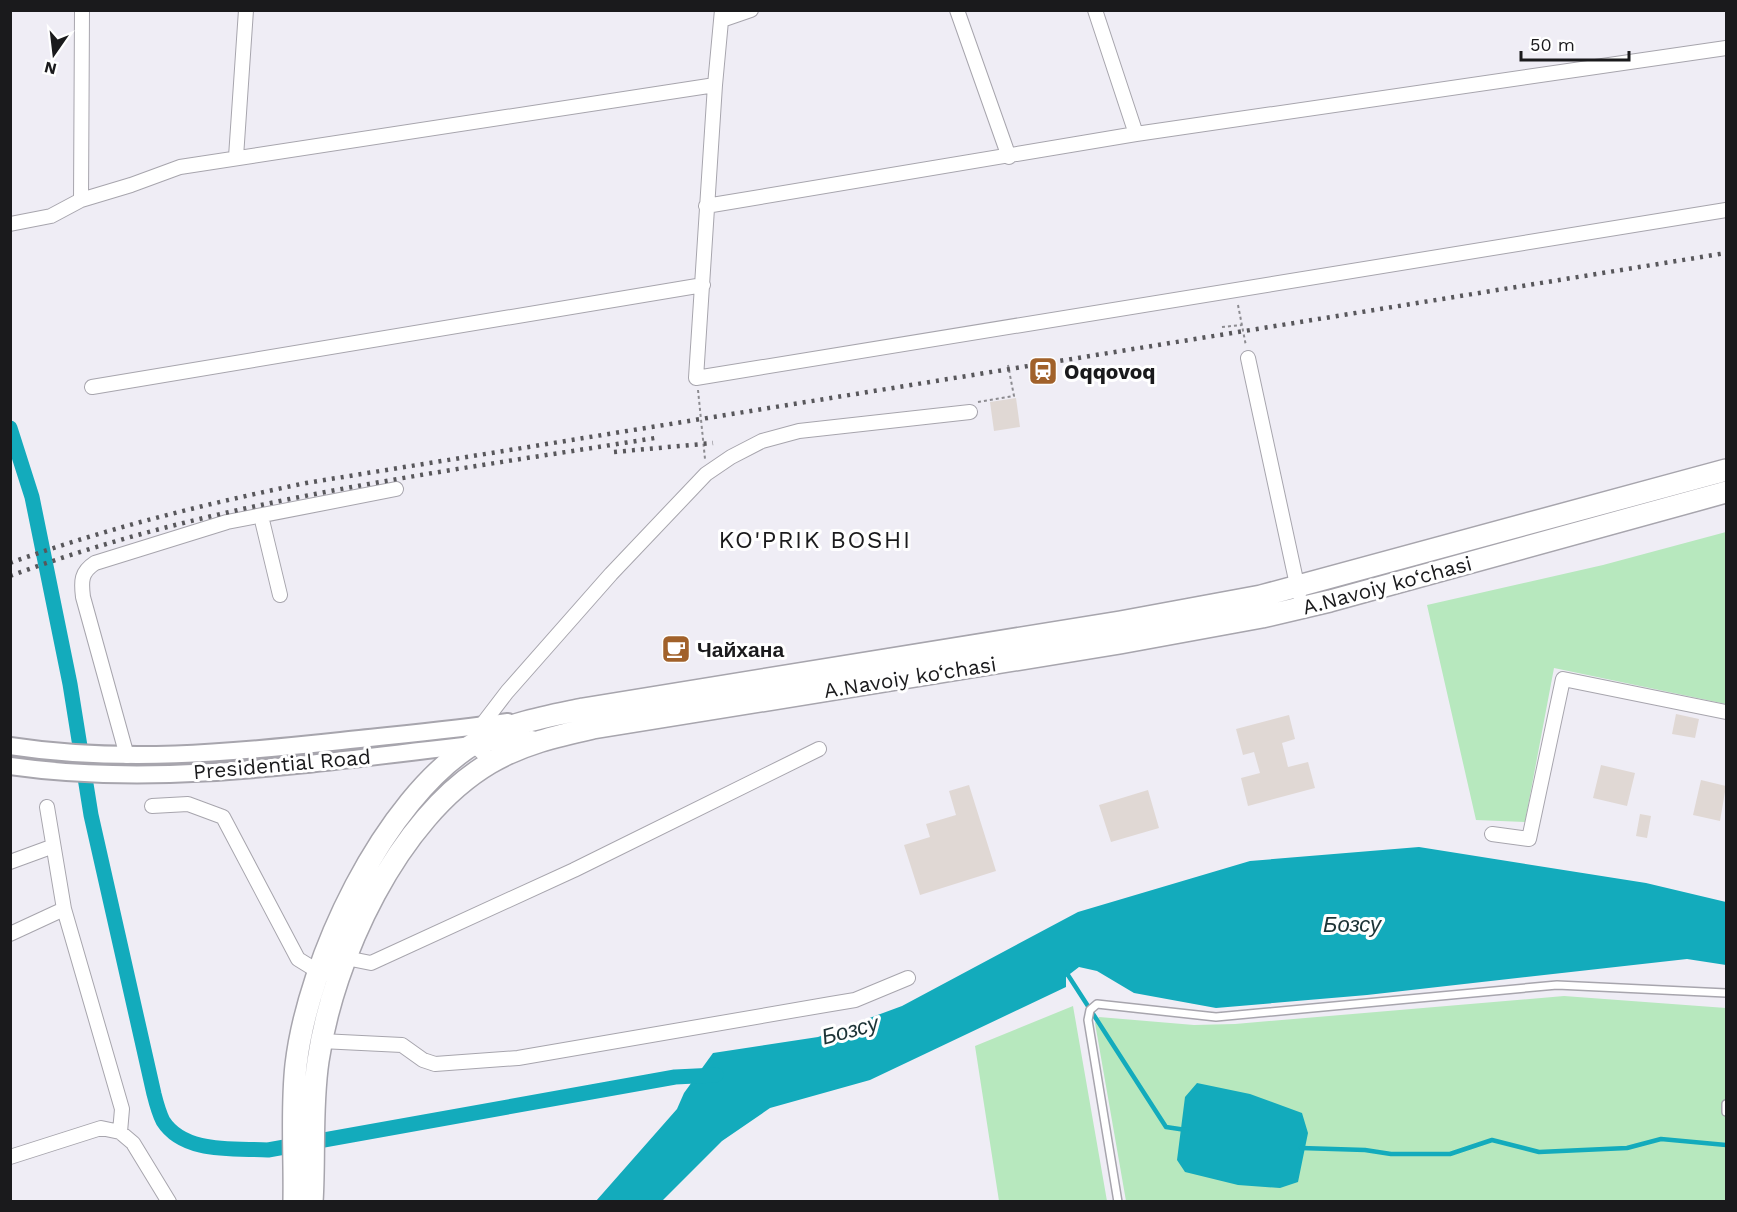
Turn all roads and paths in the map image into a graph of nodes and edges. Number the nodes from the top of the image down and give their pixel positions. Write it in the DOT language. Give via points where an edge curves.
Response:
graph roads {
  1 [pos="82,10"];
  2 [pos="246,10"];
  3 [pos="751,10"];
  4 [pos="957,10"];
  5 [pos="1095,10"];
  6 [pos="722,15"];
  7 [pos="1726,48"];
  8 [pos="715,85"];
  9 [pos="1136,134"];
  10 [pos="236,157"];
  11 [pos="1009,157"];
  12 [pos="81,200"];
  13 [pos="706,206"];
  14 [pos="1726,210"];
  15 [pos="10,224"];
  16 [pos="703,285"];
  17 [pos="1235,290"];
  18 [pos="1242,325"];
  19 [pos="1222,327"];
  20 [pos="1248,358"];
  21 [pos="1008,365"];
  22 [pos="696,378"];
  23 [pos="92,387"];
  24 [pos="970,412"];
  25 [pos="1726,470"];
  26 [pos="706,474"];
  27 [pos="1678,483"];
  28 [pos="396,489"];
  29 [pos="1726,492"];
  30 [pos="1684,505"];
  31 [pos="261,516"];
  32 [pos="1321,582"];
  33 [pos="280,595"];
  34 [pos="1299,598"];
  35 [pos="1330,601"];
  36 [pos="1262,607"];
  37 [pos="1726,712"];
  38 [pos="477,735"];
  39 [pos="552,737"];
  40 [pos="10,746"];
  41 [pos="819,749"];
  42 [pos="127,756"];
  43 [pos="492,762"];
  44 [pos="10,766"];
  45 [pos="152,806"];
  46 [pos="47,807"];
  47 [pos="1492,834"];
  48 [pos="51,847"];
  49 [pos="10,862"];
  50 [pos="64,909"];
  51 [pos="10,934"];
  52 [pos="346,958"];
  53 [pos="319,972"];
  54 [pos="908,978"];
  55 [pos="1726,993"];
  56 [pos="321,1041"];
  57 [pos="1726,1104"];
  58 [pos="1726,1112"];
  59 [pos="303,1115"];
  60 [pos="120,1132"];
  61 [pos="10,1157"];
  62 [pos="304,1168"];
  63 [pos="169,1202"];
  64 [pos="294,1202"];
  65 [pos="312,1202"];
  66 [pos="1118,1202"];
  1 -- 12 [label="street"];
  2 -- 10 [label="street"];
  3 -- 6 [label="street"];
  4 -- 11 [label="street"];
  5 -- 9 [label="street"];
  6 -- 8 [label="street"];
  7 -- 9 [label="street"];
  8 -- 10 [label="street"];
  8 -- 13 [label="street"];
  9 -- 11 [label="street"];
  10 -- 12 [label="street" via="180,167"];
  11 -- 13 [label="street"];
  12 -- 15 [label="street" via="51,216"];
  13 -- 16 [label="street"];
  14 -- 17 [label="street"];
  16 -- 22 [label="street"];
  16 -- 23 [label="street"];
  17 -- 18 [label="path"];
  17 -- 22 [label="street"];
  18 -- 19 [label="path"];
  18 -- 20 [label="path"];
  20 -- 34 [label="street"];
  21 -- 24 [label="path" via="1014,396 969,403"];
  22 -- 26 [label="path"];
  24 -- 26 [label="street" via="781,435 745,448"];
  25 -- 27 [label="main road"];
  26 -- 38 [label="street" via="507,692"];
  27 -- 30 [label="main road"];
  27 -- 32 [label="main road"];
  28 -- 31 [label="street"];
  29 -- 30 [label="main road, A.Navoiy ko‘chasi"];
  30 -- 35 [label="main road, A.Navoiy ko‘chasi"];
  31 -- 33 [label="street"];
  31 -- 42 [label="street" via="227,522 85,569 81,582 83,597"];
  32 -- 34 [label="main road"];
  32 -- 35 [label="main road" via="1320,594"];
  34 -- 35 [label="main road, A.Navoiy ko‘chasi"];
  34 -- 36 [label="main road"];
  36 -- 38 [label="main road" via="1120,622 541,717"];
  36 -- 39 [label="main road, A.Navoiy ko‘chasi" via="1120,643"];
  37 -- 47 [label="street" via="1563,679 1529,839"];
  38 -- 39 [label="street, Presidential Road"];
  38 -- 42 [label="street, Presidential Road"];
  38 -- 43 [label="street"];
  38 -- 44 [label="street, Presidential Road" via="289,766 200,773 111,775"];
  38 -- 53 [label="main road" via="431,780 397,821 354,890"];
  39 -- 43 [label="main road, A.Navoiy ko‘chasi"];
  40 -- 42 [label="street, Presidential Road"];
  41 -- 52 [label="street" via="574,870 371,963"];
  43 -- 52 [label="main road, A.Navoiy ko‘chasi" via="458,786 420,826 377,893"];
  45 -- 53 [label="street" via="188,804 223,817 298,959"];
  46 -- 48 [label="street"];
  48 -- 49 [label="street"];
  48 -- 50 [label="street"];
  50 -- 51 [label="street"];
  50 -- 60 [label="street" via="122,1109"];
  52 -- 56 [label="main road, A.Navoiy ko‘chasi"];
  53 -- 59 [label="main road" via="298,1054"];
  54 -- 56 [label="street" via="831,1004 518,1058 435,1064 402,1045"];
  55 -- 66 [label="lane" via="1557,985 1216,1017 1097,1004 1090,1010 1088,1020"];
  56 -- 59 [label="main road, A.Navoiy ko‘chasi"];
  57 -- 58 [label="lane"];
  59 -- 62 [label="main road"];
  60 -- 61 [label="street" via="101,1128"];
  60 -- 63 [label="street" via="133,1143"];
  62 -- 64 [label="main road"];
  62 -- 65 [label="main road"];
}
